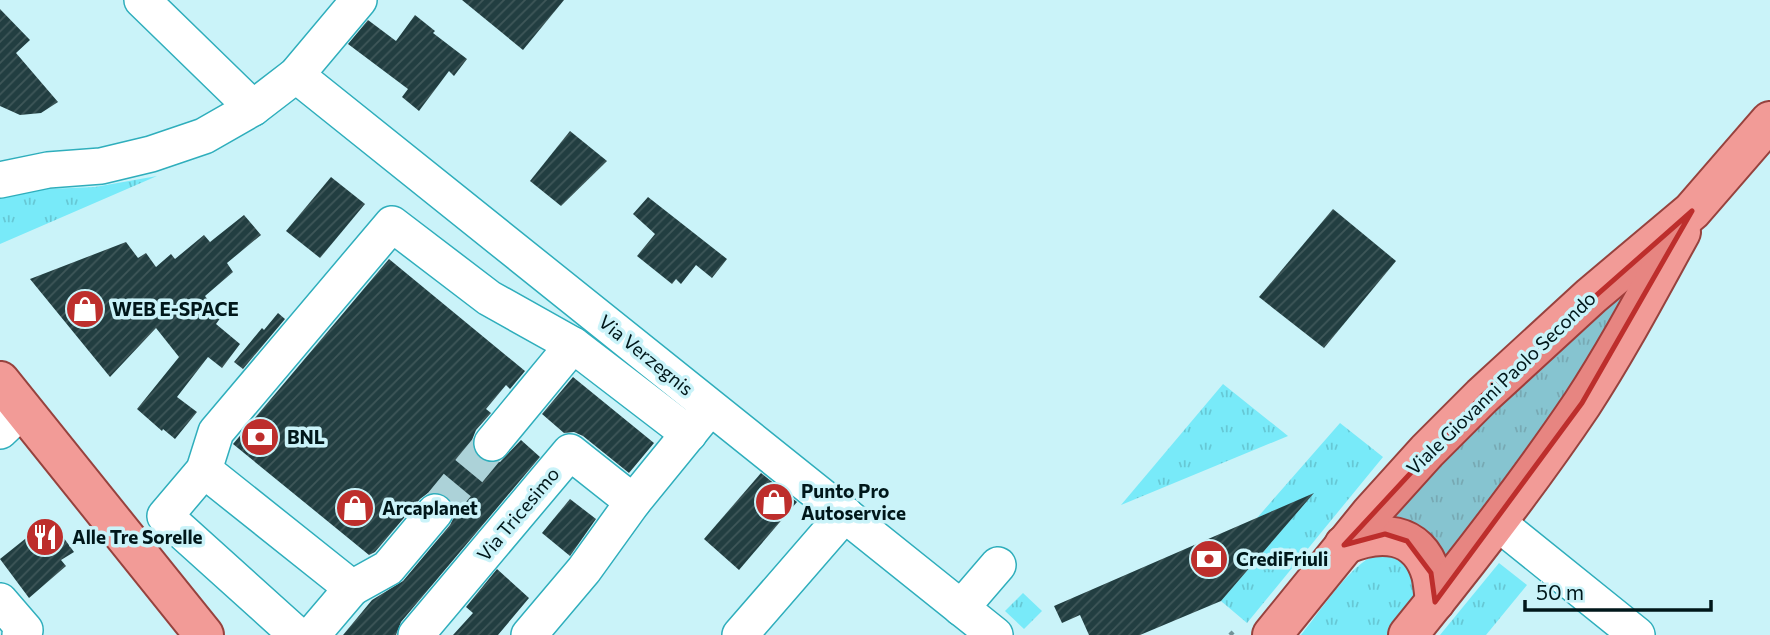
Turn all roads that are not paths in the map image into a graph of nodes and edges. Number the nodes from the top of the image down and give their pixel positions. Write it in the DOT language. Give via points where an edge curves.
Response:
graph roads {
  1 [pos="142,0"];
  2 [pos="351,3"];
  3 [pos="296,75"];
  4 [pos="253,107"];
  5 [pos="1770,121"];
  6 [pos="0,160"];
  7 [pos="48,170"];
  8 [pos="0,180"];
  9 [pos="1692,211"];
  10 [pos="573,345"];
  11 [pos="8,407"];
  12 [pos="711,407"];
  13 [pos="689,433"];
  14 [pos="492,443"];
  15 [pos="205,470"];
  16 [pos="633,502"];
  17 [pos="435,512"];
  18 [pos="845,514"];
  19 [pos="1498,523"];
  20 [pos="1344,545"];
  21 [pos="998,565"];
  22 [pos="352,588"];
  23 [pos="0,601"];
  24 [pos="1435,601"];
  25 [pos="961,608"];
  26 [pos="20,635"];
  27 [pos="204,635"];
  28 [pos="297,635"];
  29 [pos="312,635"];
  30 [pos="416,635"];
  31 [pos="529,635"];
  32 [pos="740,635"];
  33 [pos="995,635"];
  34 [pos="1272,635"];
  35 [pos="1408,635"];
  36 [pos="1637,635"];
  1 -- 4 [label="street"];
  2 -- 3 [label="street"];
  3 -- 4 [label="street"];
  3 -- 12 [label="street, Via Verzegnis"];
  4 -- 7 [label="street" via="204,135 151,154 100,166"];
  5 -- 9 [label="main road, Viale Giovanni Paolo Secondo"];
  6 -- 7 [label="street"];
  7 -- 8 [label="street"];
  9 -- 19 [label="main road, Viale Giovanni Paolo Secondo" via="1582,403"];
  9 -- 20 [label="main road, Viale Giovanni Paolo Secondo" via="1482,396 1402,476"];
  10 -- 13 [label="street"];
  10 -- 14 [label="street"];
  10 -- 15 [label="street" via="489,298 392,224 216,432"];
  11 -- 27 [label="main road"];
  12 -- 13 [label="street"];
  12 -- 18 [label="street, Via Verzegnis"];
  13 -- 16 [label="street"];
  15 -- 22 [label="street"];
  15 -- 28 [label="street" via="165,516"];
  16 -- 30 [label="street, Via Tricesimo" via="570,452"];
  16 -- 31 [label="street"];
  17 -- 22 [label="street" via="388,568"];
  18 -- 25 [label="street, Via Verzegnis"];
  18 -- 32 [label="street"];
  19 -- 24 [label="main road, Viale Giovanni Paolo Secondo"];
  19 -- 36 [label="street"];
  20 -- 24 [label="main road" via="1385,534 1407,541 1423,556 1431,573"];
  20 -- 34 [label="main road, Viale Giovanni Paolo Secondo"];
  21 -- 25 [label="street"];
  22 -- 29 [label="street"];
  23 -- 26 [label="street" via="25,630"];
  24 -- 35 [label="main road, Viale Giovanni Paolo Secondo"];
  25 -- 33 [label="street, Via Verzegnis"];
}
